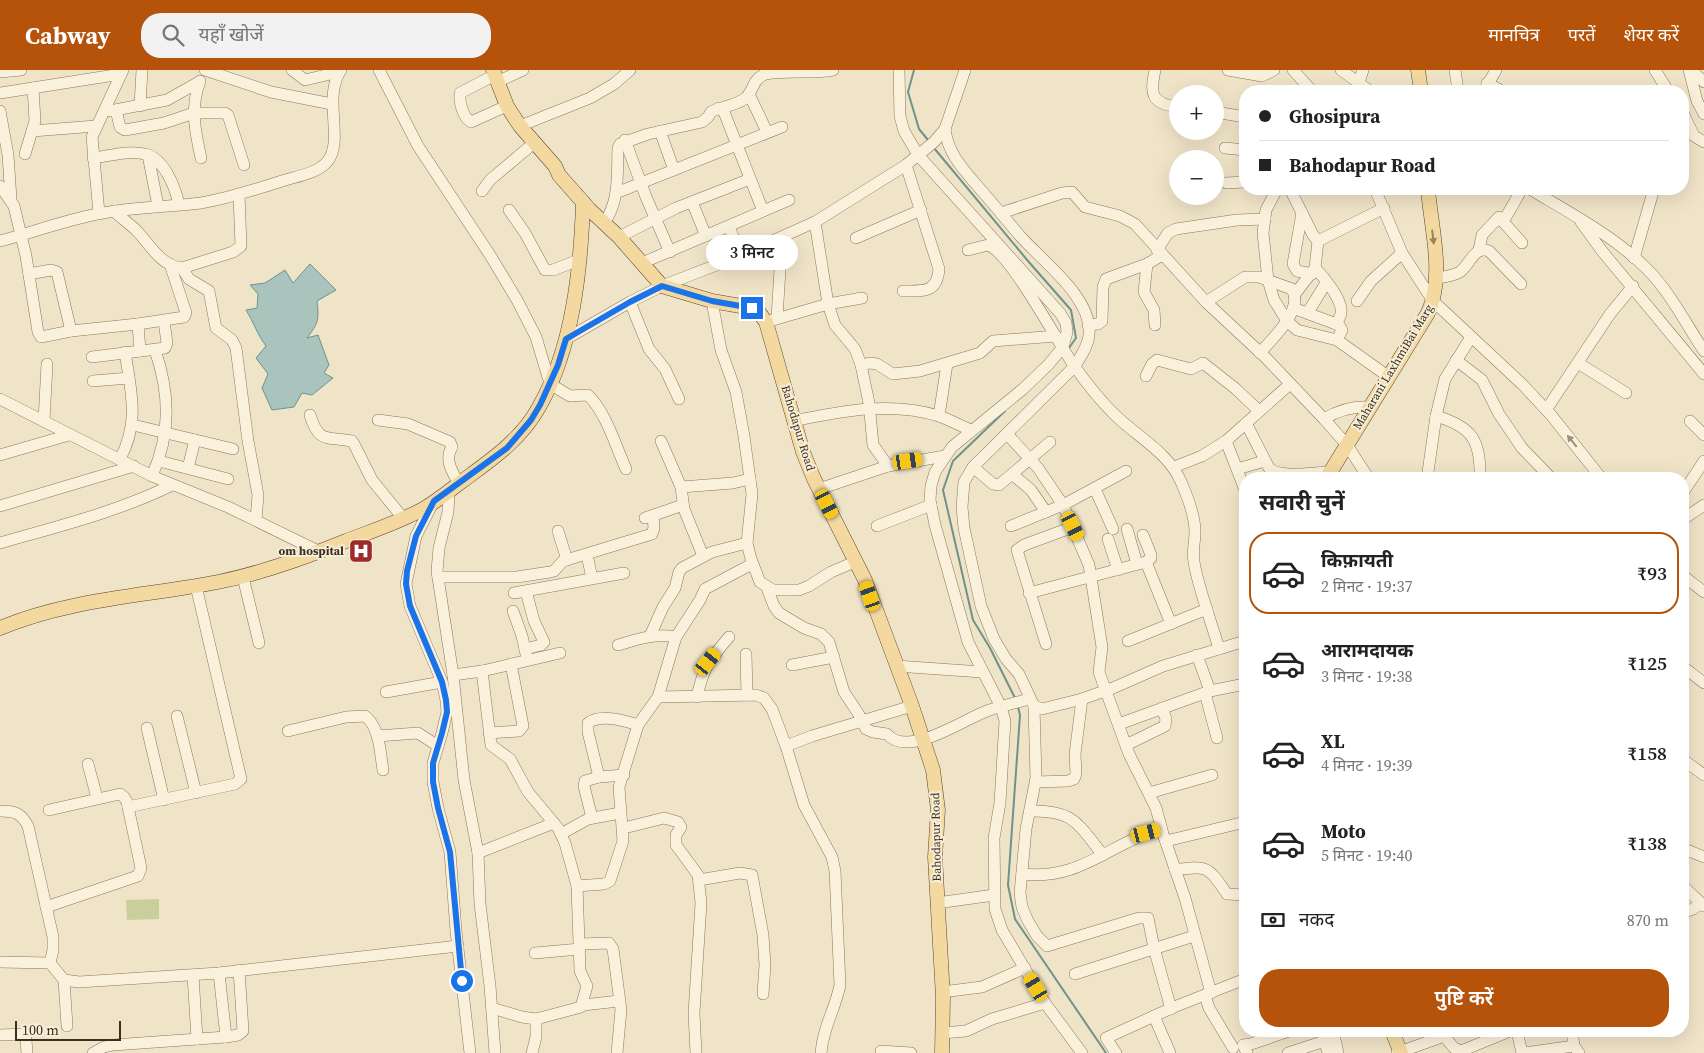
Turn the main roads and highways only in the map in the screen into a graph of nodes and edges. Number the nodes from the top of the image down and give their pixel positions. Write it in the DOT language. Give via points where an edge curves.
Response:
graph roads {
  1 [pos="1418,70"];
  2 [pos="491,75"];
  3 [pos="1420,85"];
  4 [pos="559,176"];
  5 [pos="1429,195"];
  6 [pos="583,202"];
  7 [pos="1331,472"];
  8 [pos="0,628"];
  9 [pos="1394,1037"];
  10 [pos="942,1053"];
  11 [pos="1399,1053"];
  1 -- 3 [label="main road"];
  2 -- 4 [label="main road" via="520,126 555,166"];
  2 -- 4 [label="main road" via="512,129 546,168"];
  4 -- 6 [label="main road"];
  5 -- 7 [label="main road, Maharani LaxhmiBai Marg, one-way" via="1437,278 1433,301"];
  6 -- 8 [label="main road" via="579,260 566,339 550,384 531,420 507,448 454,488 403,518 320,552 244,577 106,599 56,610"];
  6 -- 10 [label="main road, Bahodapur Road" via="662,286 712,301 752,308 772,320 804,452 819,490 857,561 933,770 938,810 935,857"];
  9 -- 11 [label="main road"];
}
